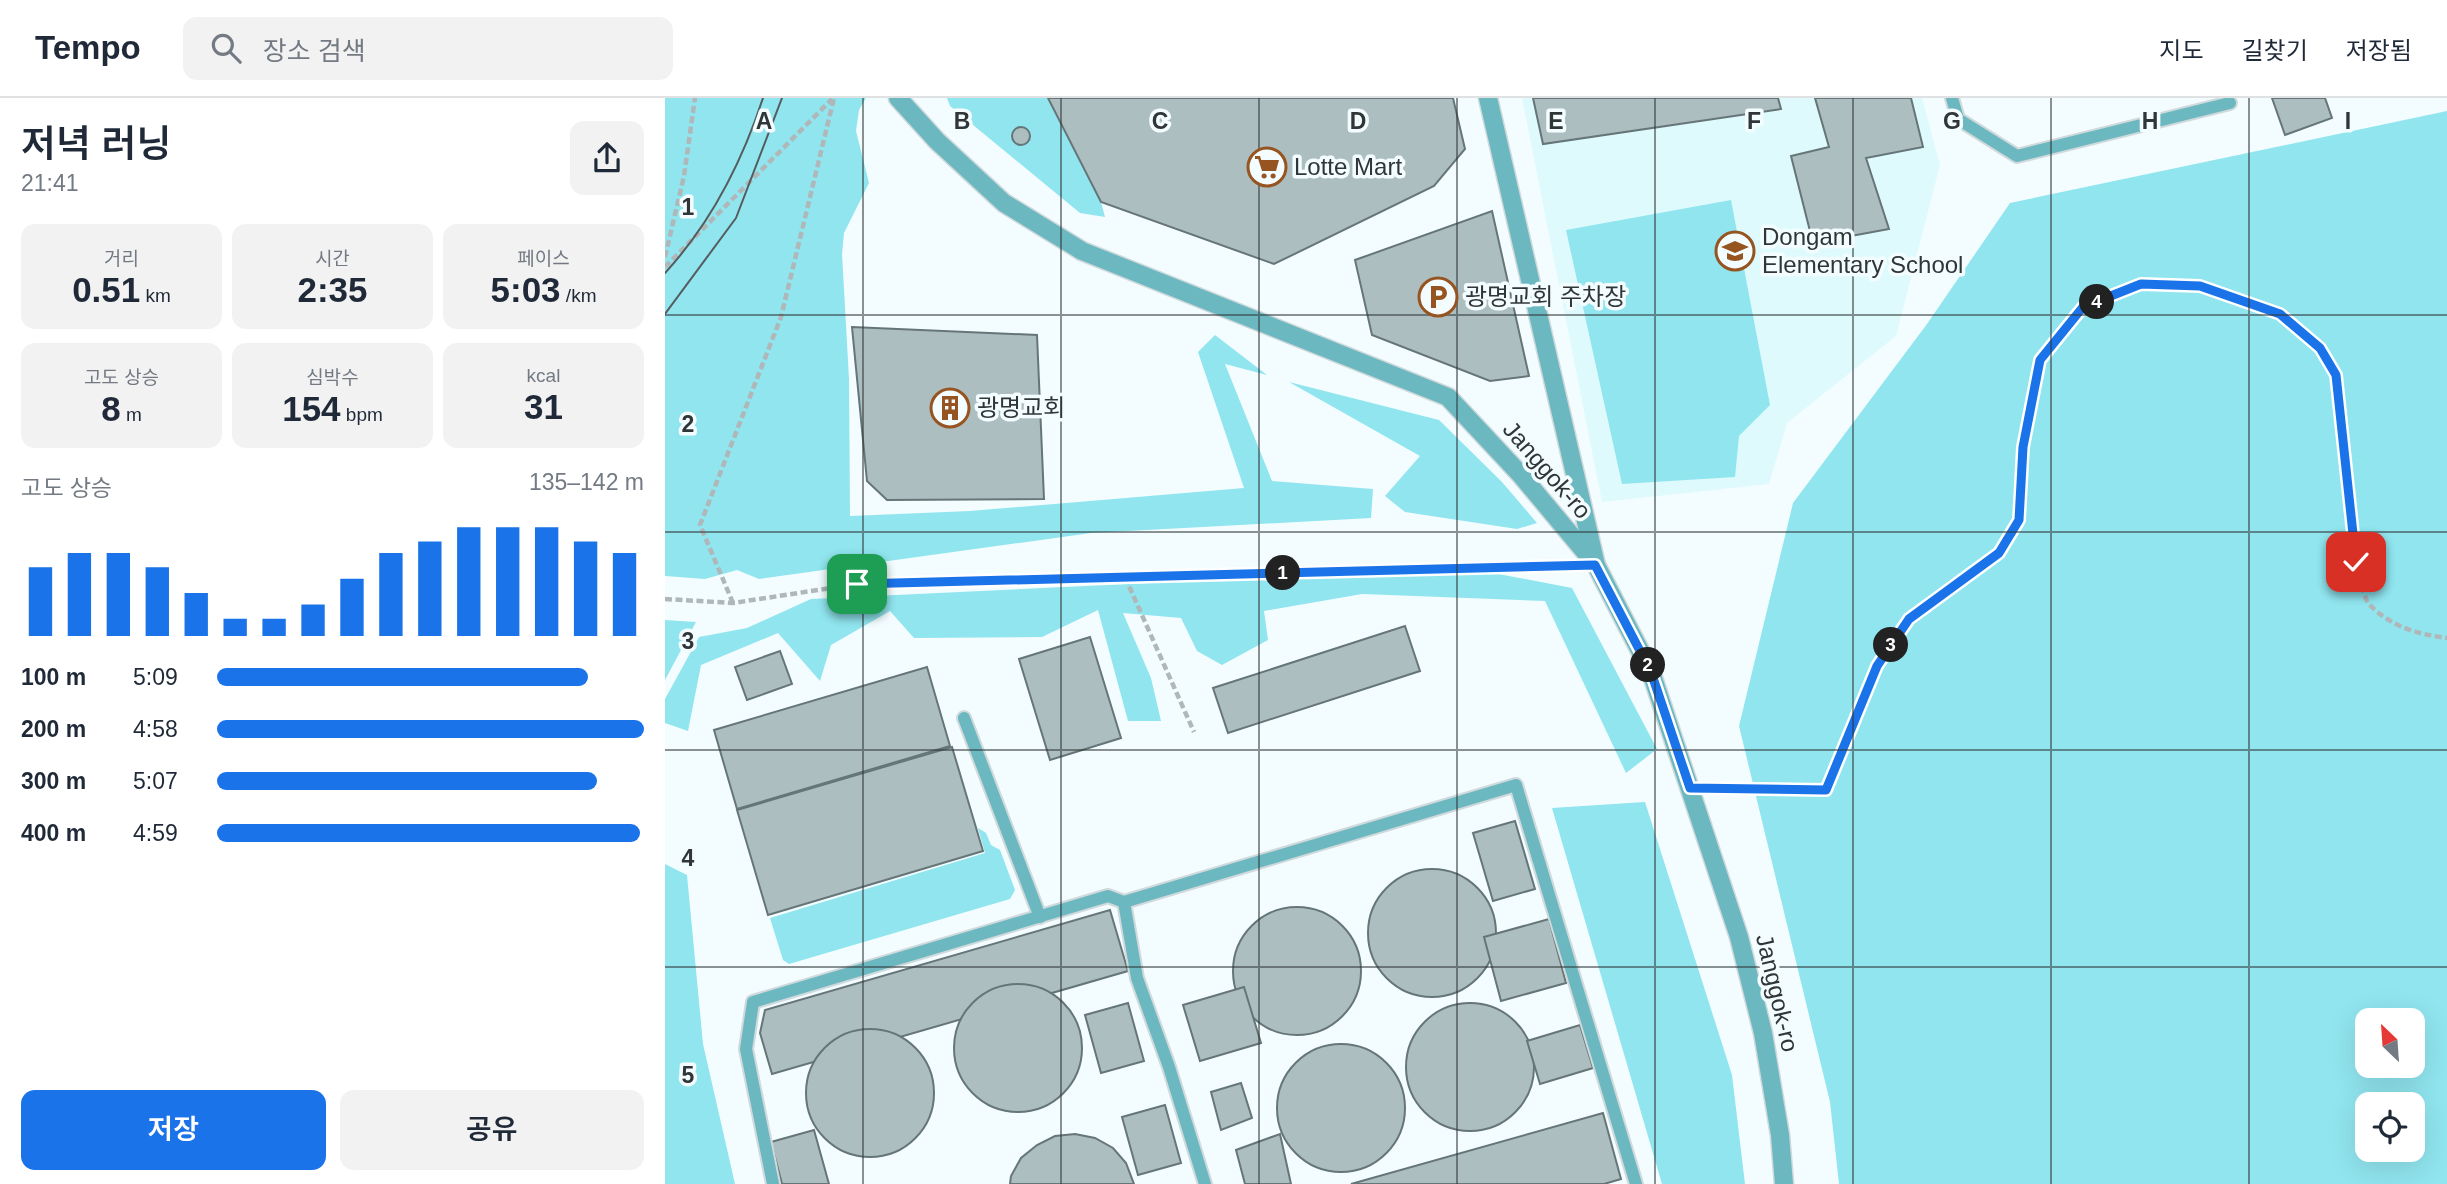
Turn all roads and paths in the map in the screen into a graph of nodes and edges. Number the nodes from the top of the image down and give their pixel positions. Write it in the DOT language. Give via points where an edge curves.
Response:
graph roads {
  1 [pos="695,98"];
  2 [pos="833,98"];
  3 [pos="898,98"];
  4 [pos="1488,98"];
  5 [pos="1952,98"];
  6 [pos="2230,103"];
  7 [pos="665,257"];
  8 [pos="665,267"];
  9 [pos="1595,565"];
  10 [pos="1125,577"];
  11 [pos="665,599"];
  12 [pos="733,603"];
  13 [pos="2447,638"];
  14 [pos="964,718"];
  15 [pos="1194,732"];
  16 [pos="1690,788"];
  17 [pos="1123,902"];
  18 [pos="1040,917"];
  19 [pos="773,1184"];
  20 [pos="1205,1184"];
  21 [pos="1636,1184"];
  22 [pos="1784,1184"];
  1 -- 7 [label="path" via="684,176"];
  2 -- 8 [label="path"];
  2 -- 12 [label="path" via="781,317 701,525"];
  3 -- 9 [label="street, Janggok-ro" via="1004,203 1082,251 1448,397"];
  4 -- 9 [label="street"];
  5 -- 6 [label="lane" via="1958,119 2017,156"];
  9 -- 10 [label="path"];
  9 -- 16 [label="street, Janggok-ro" via="1651,672"];
  10 -- 12 [label="path" via="857,584"];
  10 -- 15 [label="path"];
  11 -- 12 [label="path"];
  13 -- 16 [label="path" via="2399,628 2367,603 2356,562 2336,375 2320,348 2280,314 2200,286 2141,284 2083,307 2040,360 2023,447 2019,520 1999,553 1909,619 1877,666 1826,790"];
  14 -- 18 [label="lane"];
  16 -- 22 [label="street, Janggok-ro" via="1739,937 1763,1033"];
  17 -- 18 [label="lane" via="1108,896"];
  17 -- 20 [label="lane" via="1137,978"];
  17 -- 21 [label="lane" via="1516,785"];
  18 -- 19 [label="lane" via="753,1002 746,1049"];
}
